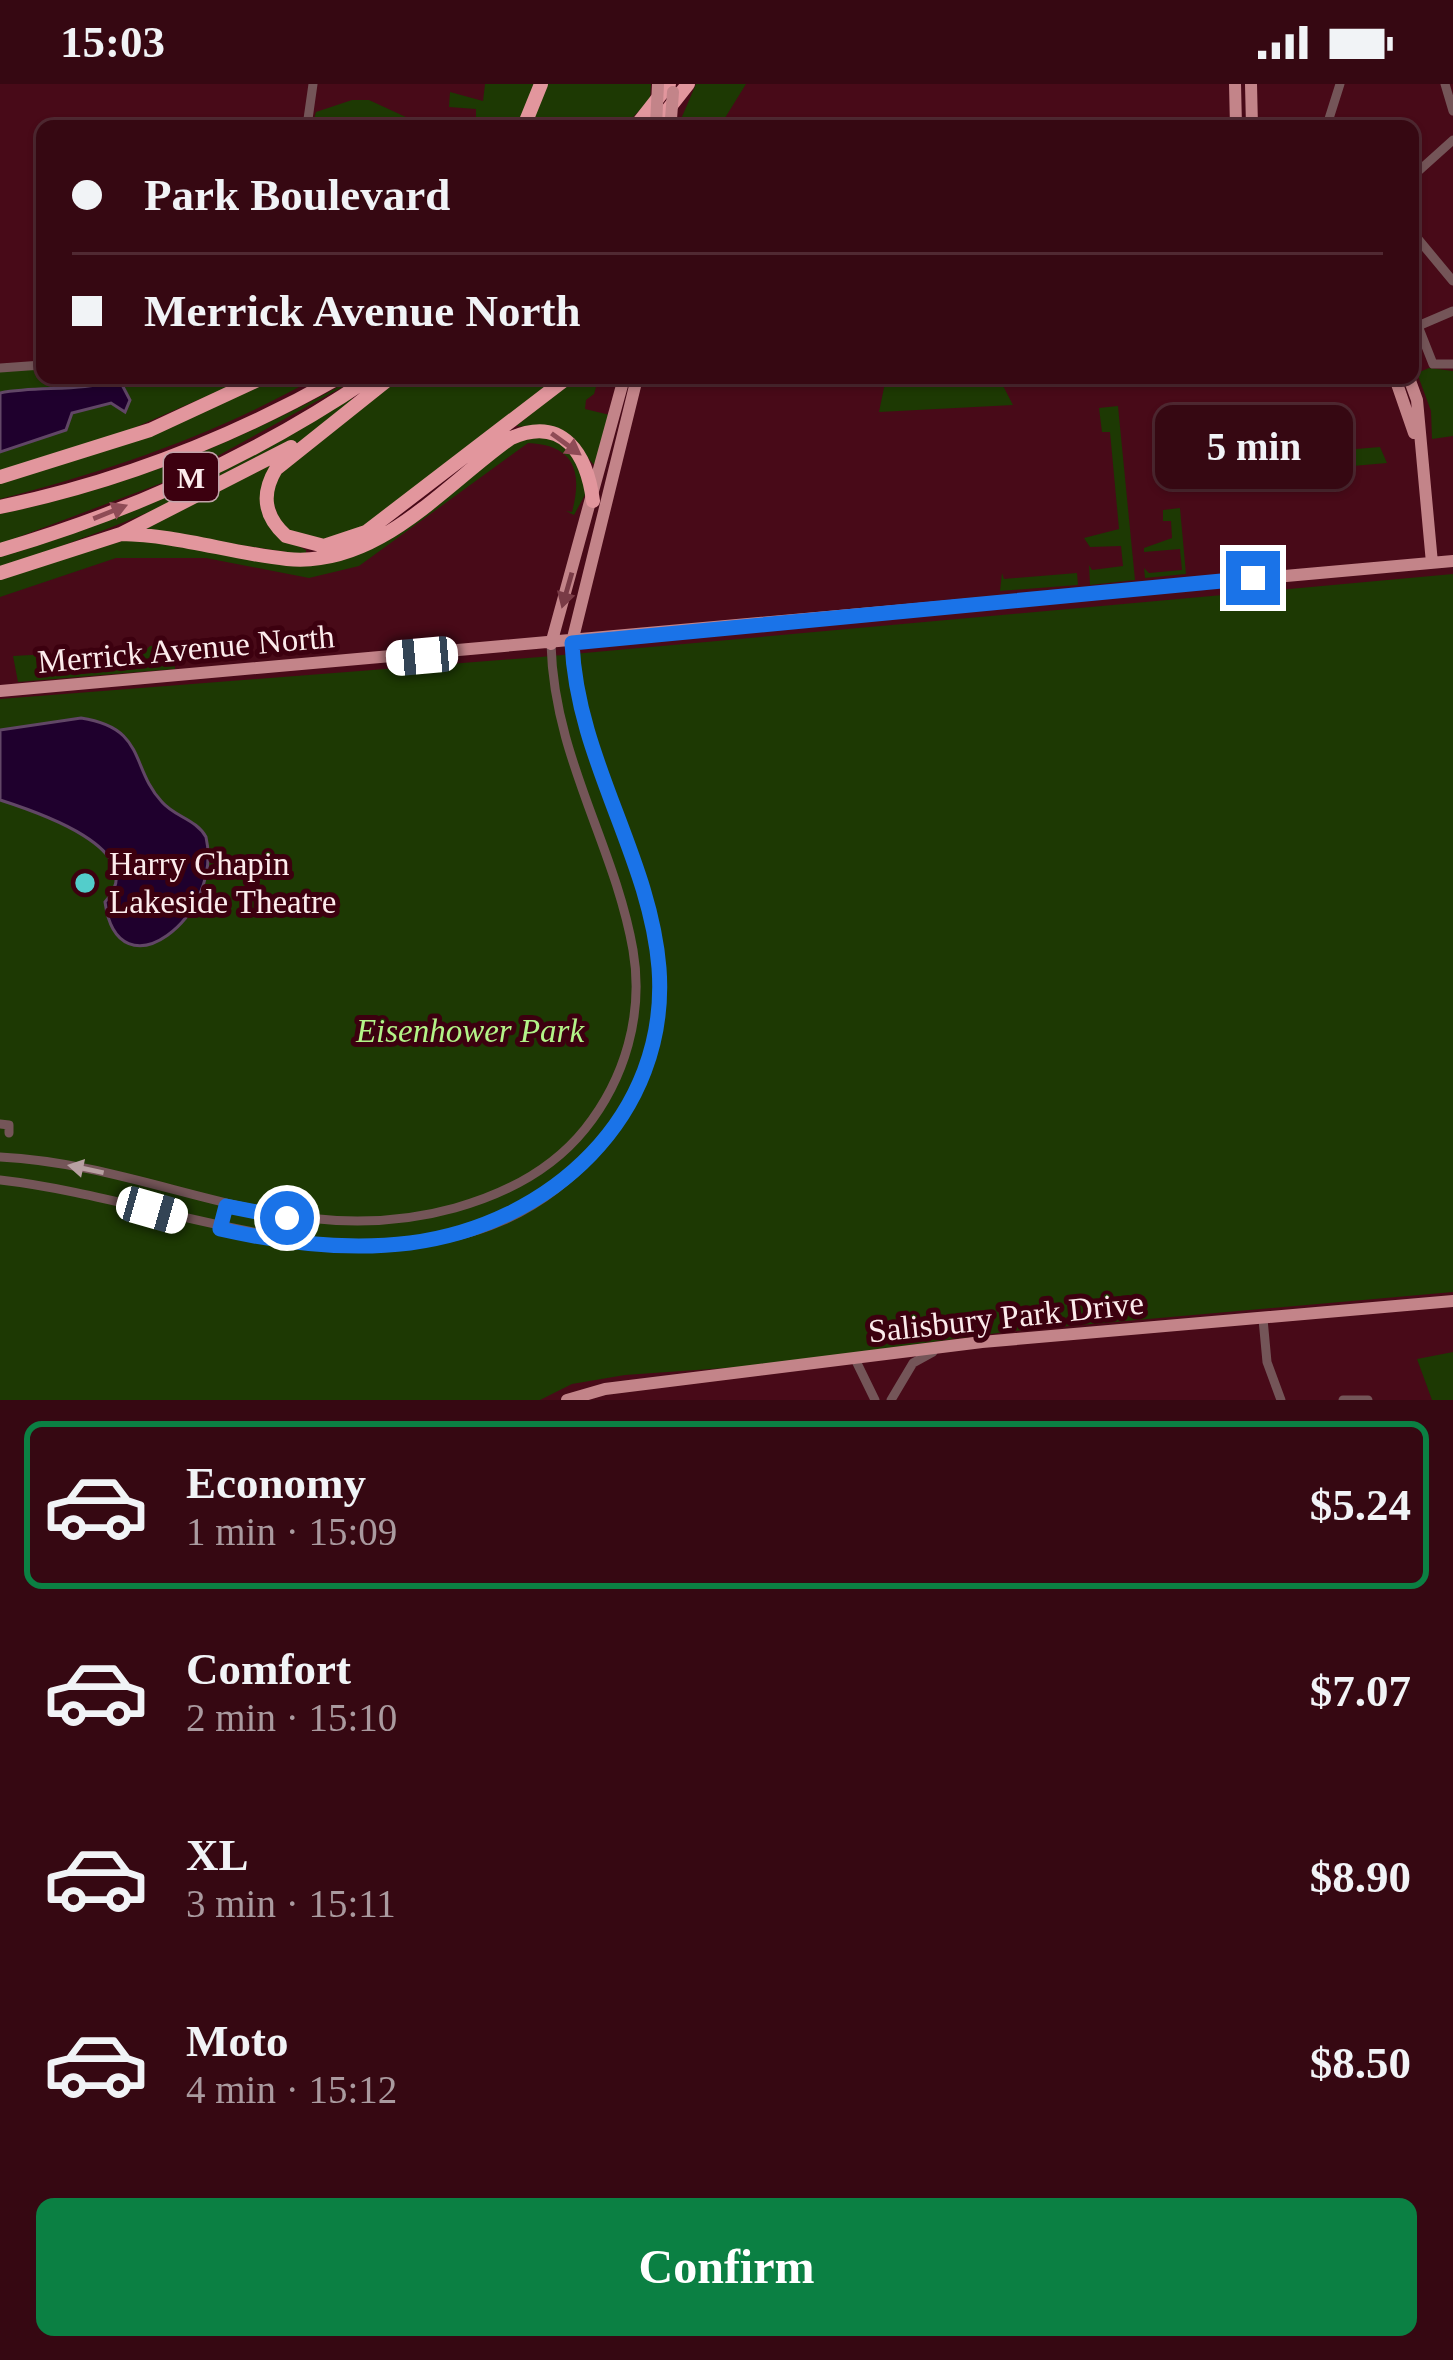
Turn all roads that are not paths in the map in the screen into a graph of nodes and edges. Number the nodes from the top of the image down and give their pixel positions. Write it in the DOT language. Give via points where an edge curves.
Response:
graph roads {
  1 [pos="313,84"];
  2 [pos="541,84"];
  3 [pos="658,84"];
  4 [pos="671,84"];
  5 [pos="688,84"];
  6 [pos="1235,84"];
  7 [pos="1251,84"];
  8 [pos="1340,84"];
  9 [pos="1445,84"];
  10 [pos="1453,111"];
  11 [pos="308,120"];
  12 [pos="526,120"];
  13 [pos="641,120"];
  14 [pos="656,120"];
  15 [pos="661,120"];
  16 [pos="671,120"];
  17 [pos="1236,120"];
  18 [pos="1252,120"];
  19 [pos="1330,120"];
  20 [pos="1453,140"];
  21 [pos="1419,171"];
  22 [pos="1419,240"];
  23 [pos="1453,281"];
  24 [pos="1453,311"];
  25 [pos="1419,326"];
  26 [pos="1419,329"];
  27 [pos="1453,364"];
  28 [pos="36,365"];
  29 [pos="0,368"];
  30 [pos="249,384"];
  31 [pos="311,384"];
  32 [pos="327,384"];
  33 [pos="359,384"];
  34 [pos="382,384"];
  35 [pos="559,384"];
  36 [pos="623,384"];
  37 [pos="637,384"];
  38 [pos="1397,384"];
  39 [pos="1411,384"];
  40 [pos="616,416"];
  41 [pos="262,419"];
  42 [pos="626,433"];
  43 [pos="311,435"];
  44 [pos="618,464"];
  45 [pos="1424,469"];
  46 [pos="601,472"];
  47 [pos="0,478"];
  48 [pos="593,501"];
  49 [pos="0,507"];
  50 [pos="121,534"];
  51 [pos="0,550"];
  52 [pos="1453,561"];
  53 [pos="1432,563"];
  54 [pos="0,573"];
  55 [pos="572,643"];
  56 [pos="551,644"];
  57 [pos="0,692"];
  58 [pos="577,694"];
  59 [pos="555,701"];
  60 [pos="582,718"];
  61 [pos="560,725"];
  62 [pos="635,873"];
  63 [pos="612,879"];
  64 [pos="630,1040"];
  65 [pos="652,1046"];
  66 [pos="0,1124"];
  67 [pos="0,1133"];
  68 [pos="1,1157"];
  69 [pos="1,1180"];
  70 [pos="148,1184"];
  71 [pos="472,1203"];
  72 [pos="226,1206"];
  73 [pos="141,1207"];
  74 [pos="479,1226"];
  75 [pos="220,1229"];
  76 [pos="1453,1301"];
  77 [pos="1263,1319"];
  78 [pos="945,1348"];
  79 [pos="856,1361"];
  80 [pos="1275,1398"];
  81 [pos="567,1400"];
  82 [pos="875,1400"];
  83 [pos="891,1400"];
  84 [pos="1343,1400"];
  85 [pos="1368,1400"];
  1 -- 11 [label="street"];
  2 -- 12 [label="highway"];
  3 -- 14 [label="main road, bridge"];
  4 -- 13 [label="highway"];
  4 -- 16 [label="main road, bridge"];
  5 -- 15 [label="highway"];
  6 -- 17 [label="main road"];
  7 -- 18 [label="main road"];
  8 -- 19 [label="street"];
  9 -- 10 [label="street"];
  20 -- 21 [label="street"];
  22 -- 23 [label="street"];
  24 -- 25 [label="street"];
  26 -- 27 [label="street" via="1433,364"];
  28 -- 29 [label="street"];
  30 -- 47 [label="highway" via="150,430"];
  31 -- 41 [label="highway"];
  32 -- 41 [label="highway, M"];
  51 -- 33 [label="highway, M, one-way" via="208,469"];
  34 -- 43 [label="highway"];
  35 -- 43 [label="highway" via="387,520 324,546 286,536 266,499 276,469"];
  36 -- 40 [label="main road"];
  37 -- 42 [label="main road"];
  38 -- 45 [label="main road"];
  39 -- 45 [label="main road"];
  40 -- 42 [label="main road"];
  40 -- 46 [label="main road"];
  41 -- 49 [label="highway, M" via="116,477"];
  42 -- 44 [label="main road"];
  43 -- 50 [label="highway"];
  44 -- 46 [label="main road"];
  44 -- 55 [label="main road"];
  45 -- 53 [label="main road"];
  46 -- 48 [label="main road"];
  50 -- 48 [label="highway, one-way" via="184,537 283,558 341,554 387,533 511,438 534,430 575,446"];
  48 -- 56 [label="main road, one-way"];
  50 -- 54 [label="highway"];
  52 -- 53 [label="main road, Merrick Avenue North"];
  53 -- 55 [label="main road, Merrick Avenue North"];
  55 -- 56 [label="main road, Merrick Avenue North"];
  55 -- 58 [label="street"];
  56 -- 57 [label="main road, Merrick Avenue North"];
  56 -- 59 [label="street"];
  58 -- 59 [label="street" via="572,702"];
  58 -- 60 [label="street"];
  59 -- 61 [label="street"];
  60 -- 61 [label="street"];
  60 -- 62 [label="street"];
  61 -- 63 [label="street"];
  62 -- 63 [label="street"];
  62 -- 65 [label="street" via="659,967"];
  63 -- 64 [label="street" via="633,950"];
  64 -- 65 [label="street"];
  64 -- 71 [label="street" via="611,1089 578,1137 530,1177"];
  65 -- 74 [label="street" via="626,1111 592,1156 546,1195"];
  66 -- 67 [label="street" via="11,1129"];
  68 -- 69 [label="street"];
  70 -- 68 [label="street, one-way"];
  69 -- 73 [label="street"];
  70 -- 72 [label="street"];
  70 -- 73 [label="street"];
  71 -- 72 [label="street" via="357,1222"];
  71 -- 74 [label="street"];
  72 -- 75 [label="street"];
  73 -- 75 [label="street"];
  74 -- 75 [label="street" via="372,1246"];
  76 -- 77 [label="main road, Salisbury Park Drive"];
  77 -- 78 [label="main road, Salisbury Park Drive"];
  77 -- 80 [label="street"];
  78 -- 79 [label="main road, Salisbury Park Drive"];
  78 -- 83 [label="street" via="914,1363"];
  79 -- 81 [label="main road, Salisbury Park Drive"];
  79 -- 82 [label="street"];
  84 -- 85 [label="street"];
}
